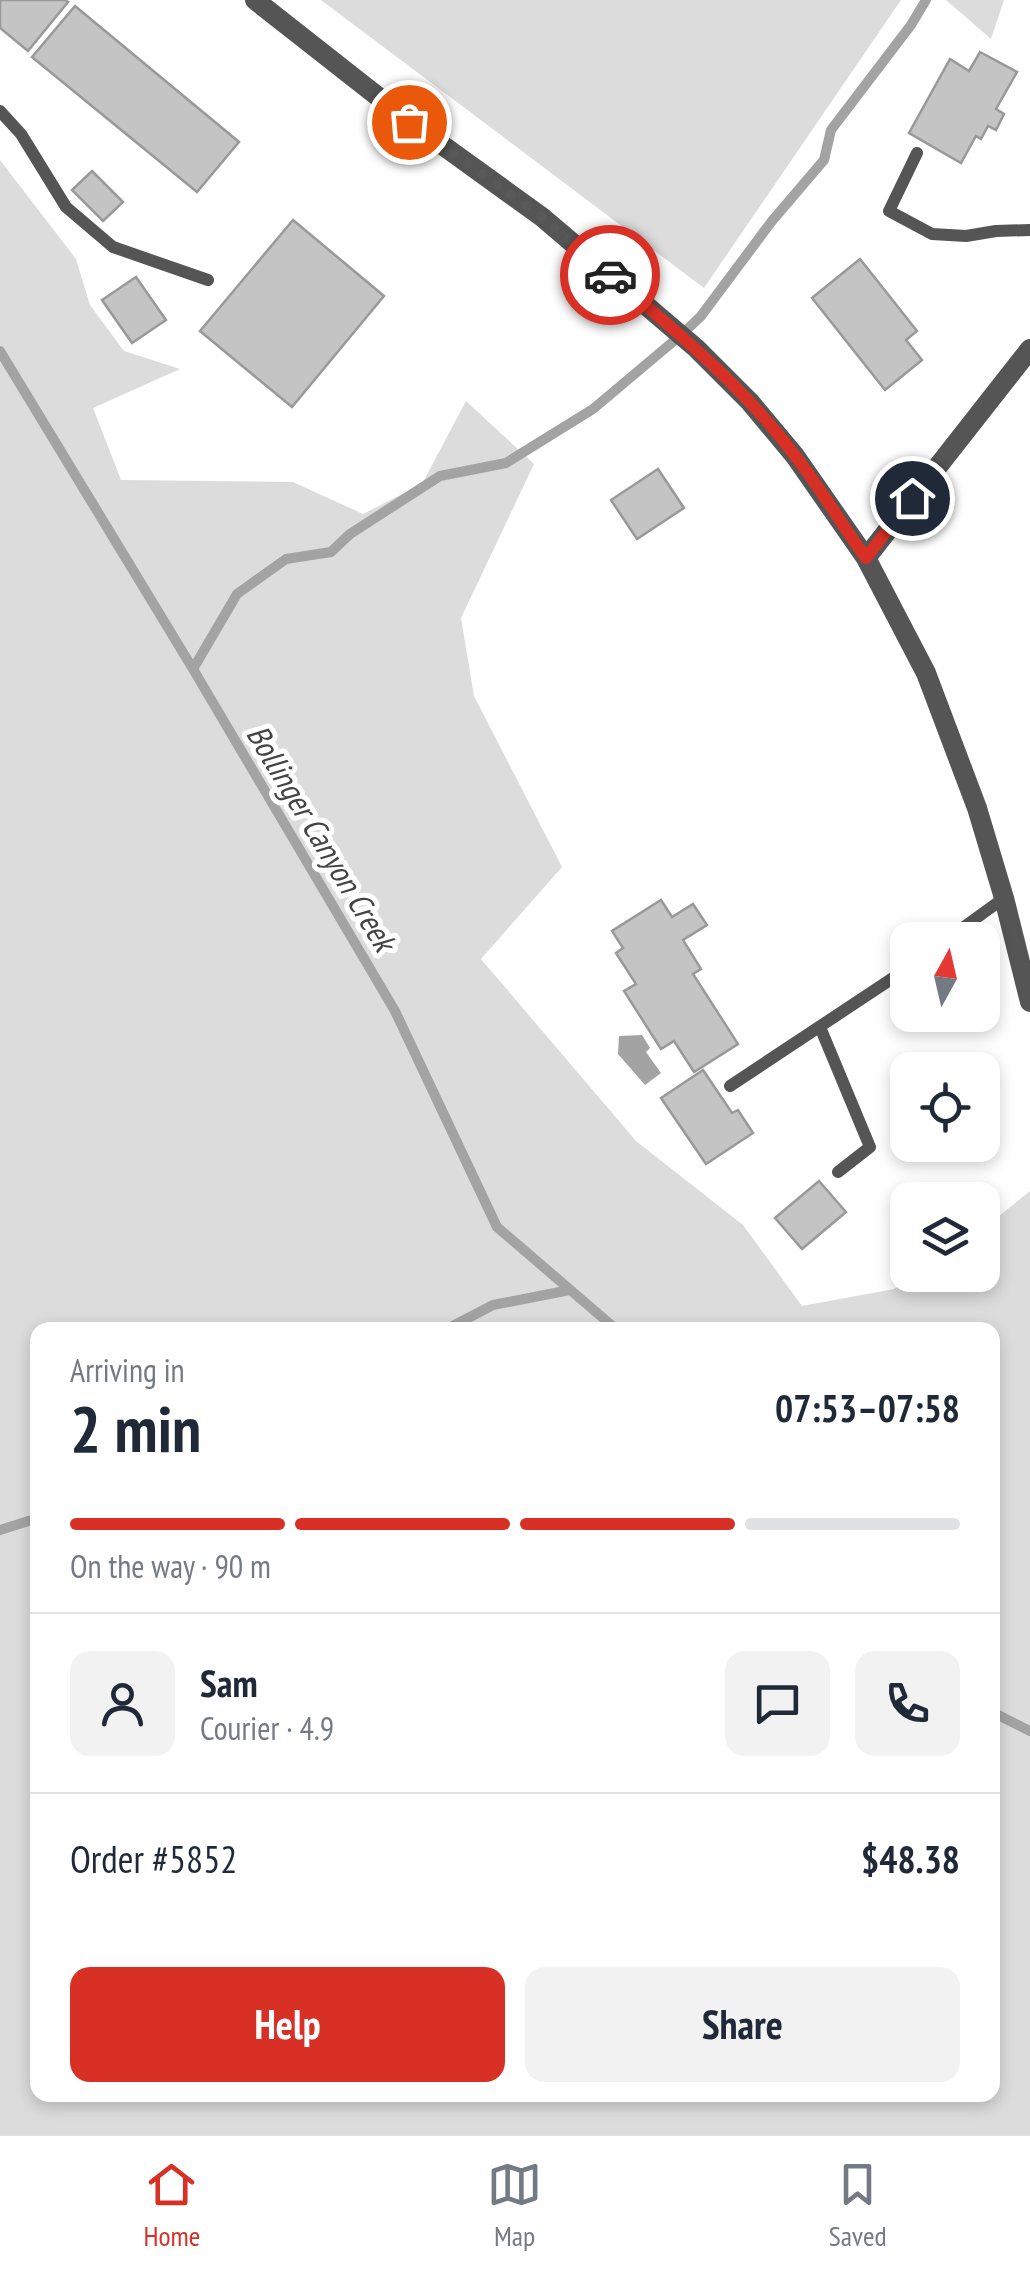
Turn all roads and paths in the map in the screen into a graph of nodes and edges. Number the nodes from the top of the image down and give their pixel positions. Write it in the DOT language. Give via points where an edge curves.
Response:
graph roads {
  1 [pos="254,0"];
  2 [pos="0,111"];
  3 [pos="918,153"];
  4 [pos="1030,230"];
  5 [pos="208,280"];
  6 [pos="1030,349"];
  7 [pos="866,558"];
  8 [pos="1004,898"];
  9 [pos="971,922"];
  10 [pos="890,980"];
  11 [pos="1030,1002"];
  12 [pos="820,1027"];
  13 [pos="730,1086"];
  14 [pos="838,1172"];
  1 -- 7 [label="street" via="542,217 696,348 796,456"];
  2 -- 5 [label="lane" via="66,207 113,247"];
  3 -- 4 [label="lane" via="889,211 932,234"];
  6 -- 7 [label="street"];
  7 -- 8 [label="street" via="926,673"];
  8 -- 9 [label="lane"];
  8 -- 11 [label="street"];
  10 -- 12 [label="lane"];
  12 -- 13 [label="lane"];
  12 -- 14 [label="lane" via="870,1148"];
}
